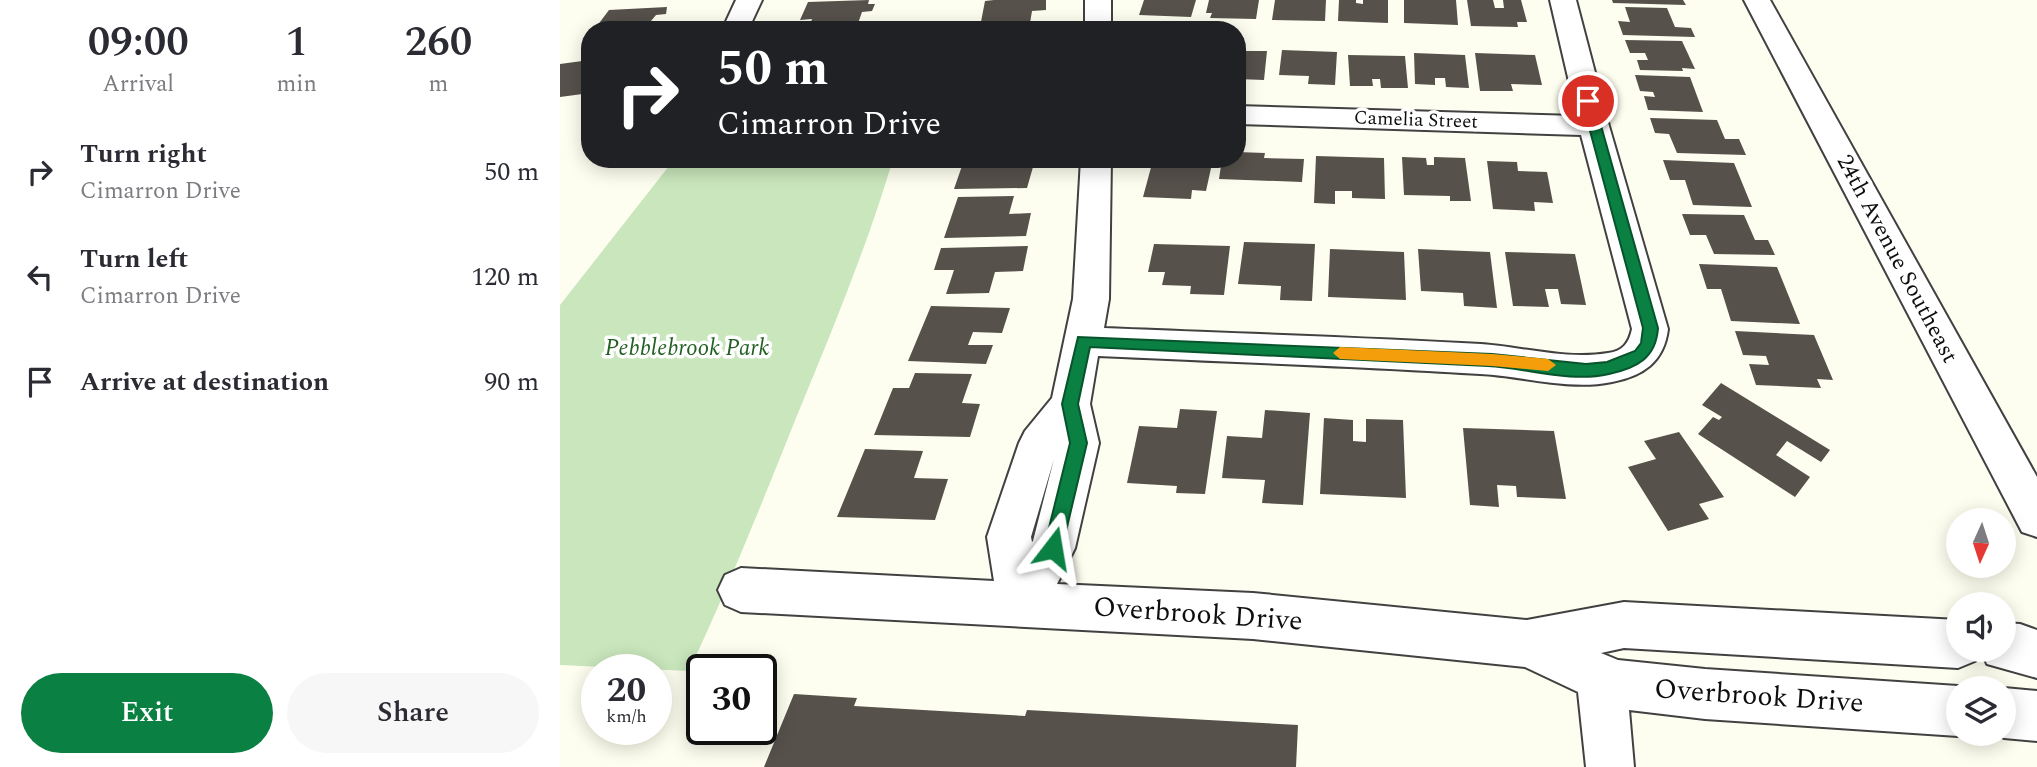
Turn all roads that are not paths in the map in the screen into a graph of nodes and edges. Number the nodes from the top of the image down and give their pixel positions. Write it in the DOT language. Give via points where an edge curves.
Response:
graph roads {
  1 [pos="749,0"];
  2 [pos="1098,0"];
  3 [pos="1563,0"];
  4 [pos="1757,0"];
  5 [pos="739,21"];
  6 [pos="1098,21"];
  7 [pos="1246,115"];
  8 [pos="1594,126"];
  9 [pos="1096,168"];
  10 [pos="1083,341"];
  11 [pos="2037,518"];
  12 [pos="741,590"];
  13 [pos="1021,603"];
  14 [pos="1946,643"];
  15 [pos="1527,644"];
  16 [pos="2016,648"];
  17 [pos="2037,654"];
  18 [pos="1601,677"];
  19 [pos="1946,709"];
  20 [pos="2016,714"];
  21 [pos="2037,716"];
  22 [pos="1611,763"];
  1 -- 5 [label="street"];
  2 -- 6 [label="street"];
  3 -- 8 [label="street"];
  4 -- 11 [label="street, 24th Avenue Southeast"];
  7 -- 8 [label="street, Camelia Street"];
  8 -- 10 [label="street" via="1650,328 1649,345 1627,363 1586,370 1492,360"];
  9 -- 10 [label="street" via="1091,299"];
  10 -- 13 [label="street" via="1070,404 1079,443 1053,548"];
  12 -- 13 [label="street, Overbrook Drive"];
  13 -- 15 [label="street, Overbrook Drive" via="1253,616"];
  14 -- 15 [label="street, Overbrook Drive" via="1624,625"];
  15 -- 18 [label="street, Overbrook Drive"];
  16 -- 17 [label="street"];
  18 -- 19 [label="street, Overbrook Drive" via="1616,684 1705,694"];
  18 -- 22 [label="street"];
  20 -- 21 [label="street"];
}
